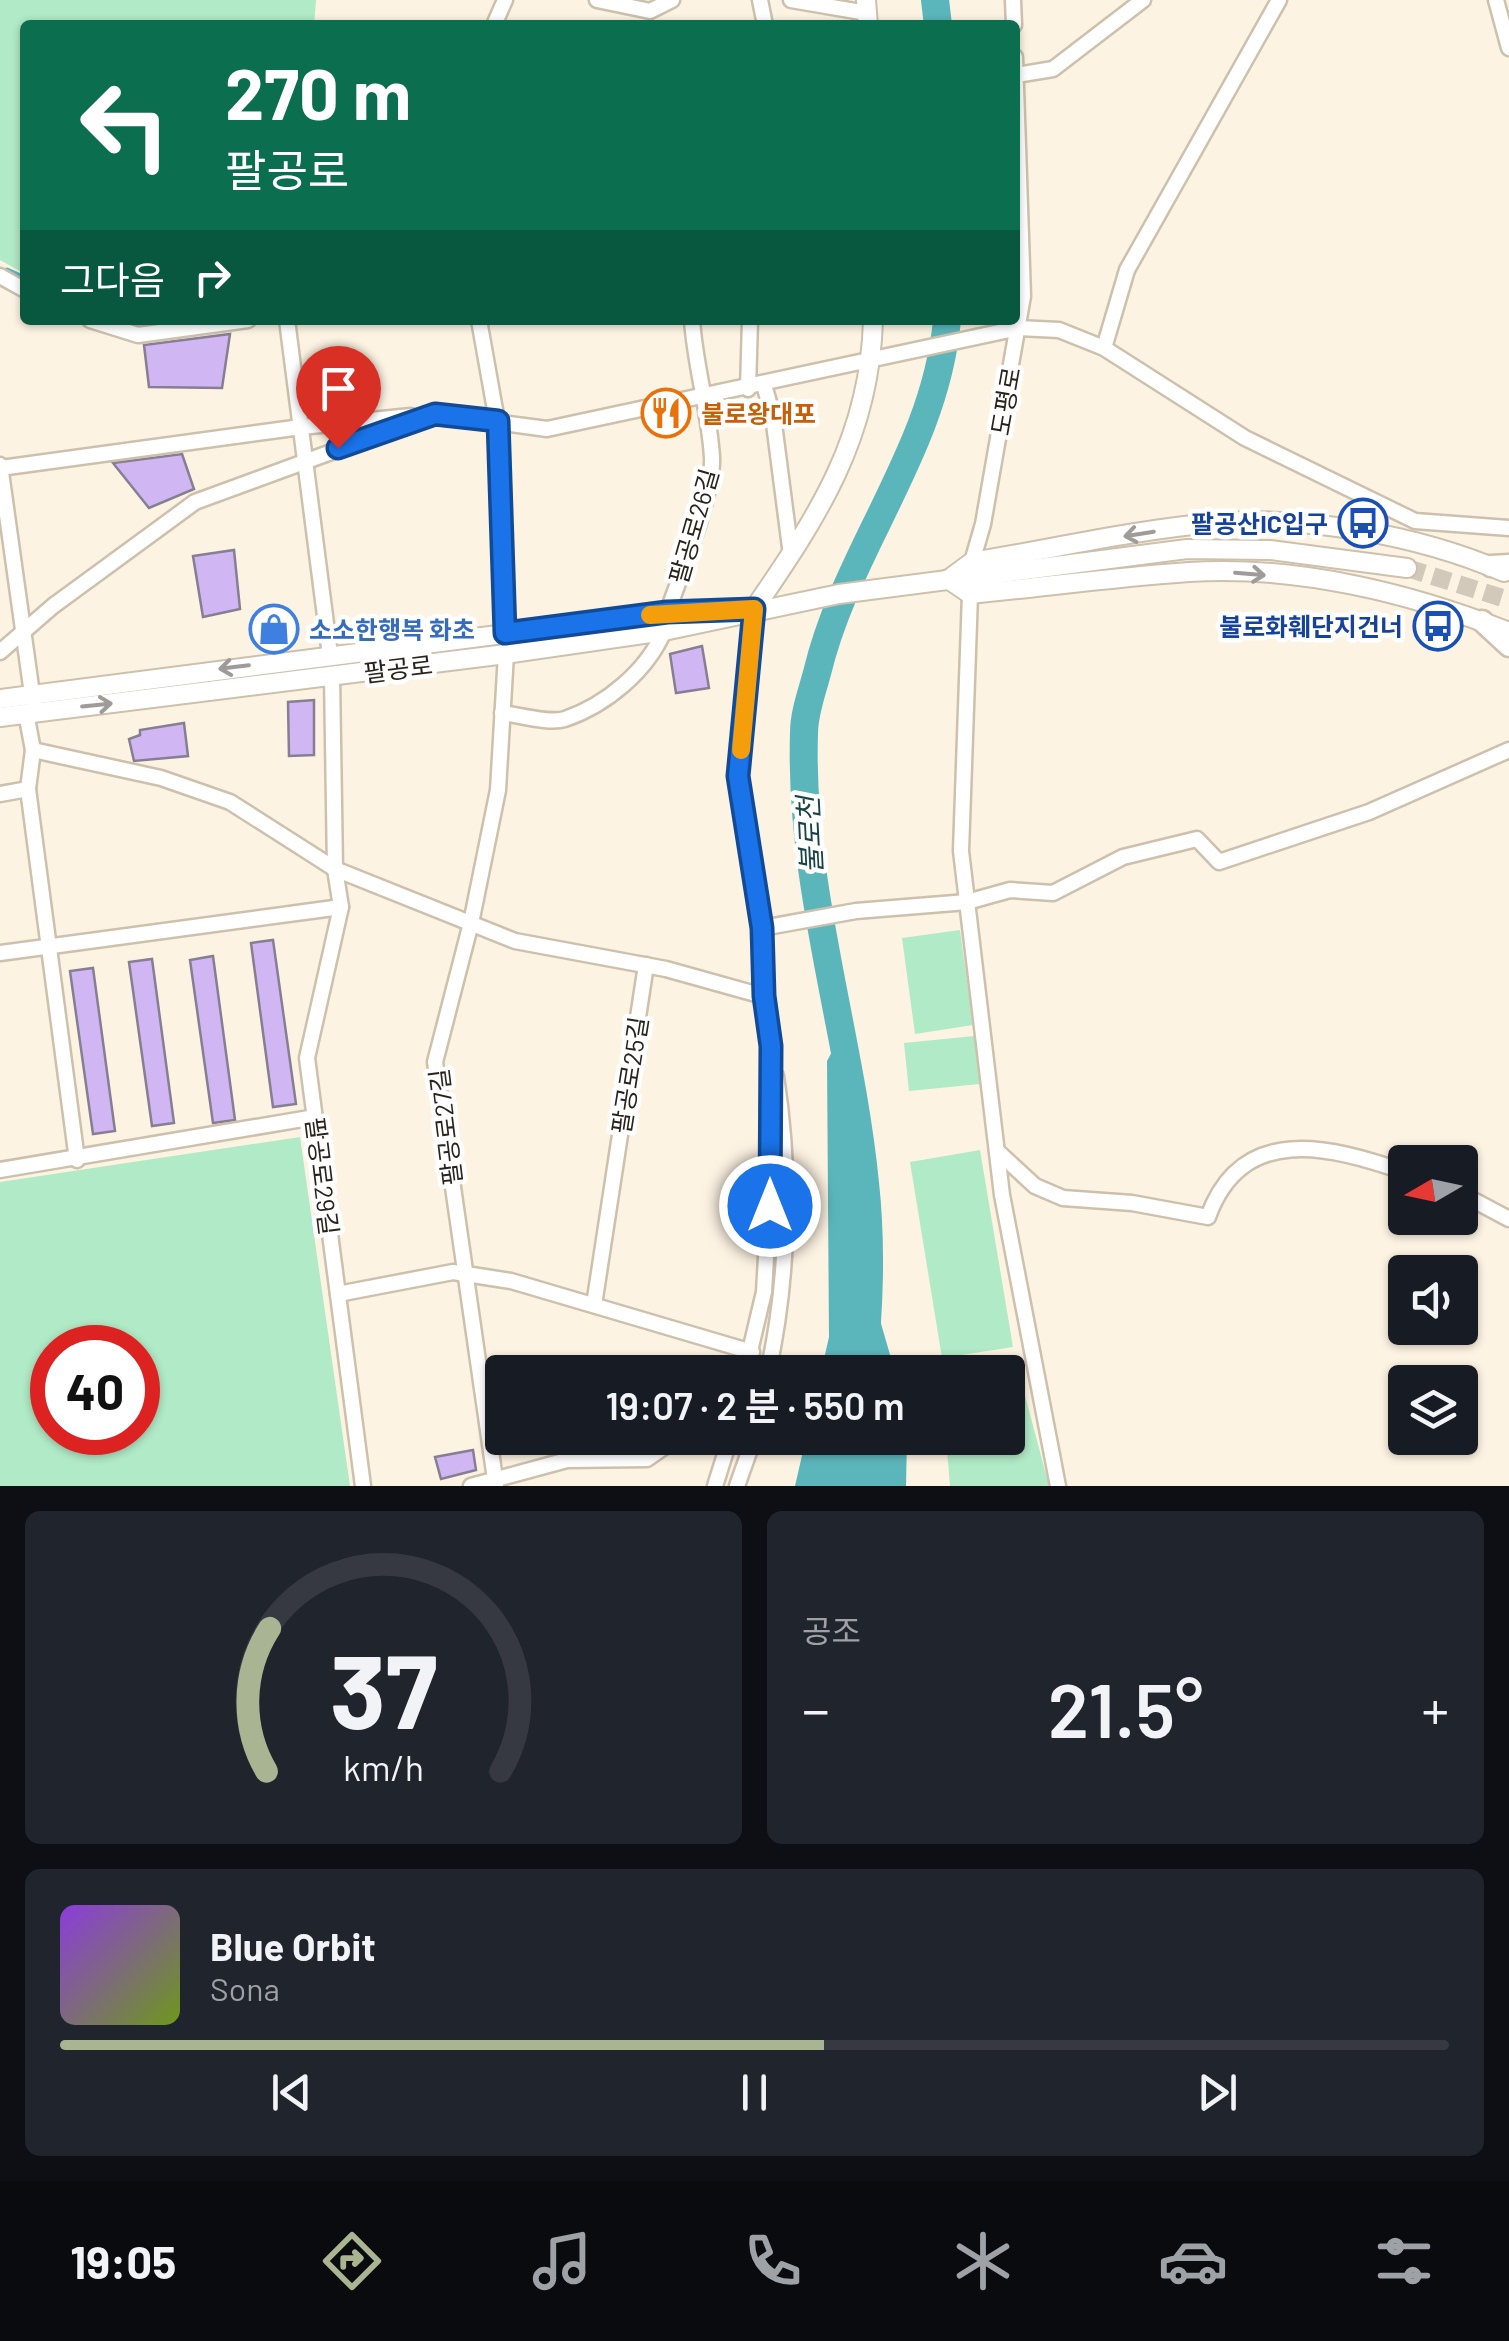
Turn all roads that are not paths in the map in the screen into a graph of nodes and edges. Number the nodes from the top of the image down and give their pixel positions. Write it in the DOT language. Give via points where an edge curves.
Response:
graph roads {
  1 [pos="598,0"];
  2 [pos="672,0"];
  3 [pos="791,0"];
  4 [pos="1143,0"];
  5 [pos="1279,0"];
  6 [pos="1496,0"];
  7 [pos="867,12"];
  8 [pos="1509,48"];
  9 [pos="1020,74"];
  10 [pos="1020,186"];
  11 [pos="1020,317"];
  12 [pos="106,325"];
  13 [pos="211,325"];
  14 [pos="287,325"];
  15 [pos="481,325"];
  16 [pos="693,325"];
  17 [pos="750,325"];
  18 [pos="874,325"];
  19 [pos="1019,325"];
  20 [pos="1018,328"];
  21 [pos="1104,348"];
  22 [pos="877,358"];
  23 [pos="764,385"];
  24 [pos="748,389"];
  25 [pos="704,398"];
  26 [pos="435,414"];
  27 [pos="498,421"];
  28 [pos="300,426"];
  29 [pos="306,460"];
  30 [pos="0,466"];
  31 [pos="1415,522"];
  32 [pos="1509,528"];
  33 [pos="1410,543"];
  34 [pos="791,555"];
  35 [pos="972,562"];
  36 [pos="1407,568"];
  37 [pos="1505,571"];
  38 [pos="948,579"];
  39 [pos="970,594"];
  40 [pos="754,609"];
  41 [pos="1509,613"];
  42 [pos="1482,621"];
  43 [pos="665,622"];
  44 [pos="1509,632"];
  45 [pos="23,633"];
  46 [pos="505,633"];
  47 [pos="1509,646"];
  48 [pos="0,652"];
  49 [pos="506,654"];
  50 [pos="330,655"];
  51 [pos="332,676"];
  52 [pos="0,699"];
  53 [pos="31,706"];
  54 [pos="502,713"];
  55 [pos="0,716"];
  56 [pos="33,750"];
  57 [pos="1509,750"];
  58 [pos="28,790"];
  59 [pos="0,794"];
  60 [pos="336,869"];
  61 [pos="967,902"];
  62 [pos="340,907"];
  63 [pos="471,923"];
  64 [pos="770,926"];
  65 [pos="52,946"];
  66 [pos="0,952"];
  67 [pos="646,965"];
  68 [pos="764,996"];
  69 [pos="771,1046"];
  70 [pos="315,1117"];
  71 [pos="997,1150"];
  72 [pos="77,1160"];
  73 [pos="1388,1167"];
  74 [pos="0,1170"];
  75 [pos="1478,1203"];
  76 [pos="1509,1219"];
  77 [pos="464,1274"];
  78 [pos="338,1294"];
  79 [pos="594,1306"];
  80 [pos="752,1352"];
  81 [pos="751,1355"];
  82 [pos="772,1355"];
  83 [pos="653,1455"];
  84 [pos="725,1455"];
  85 [pos="748,1455"];
  86 [pos="495,1483"];
  87 [pos="363,1486"];
  88 [pos="471,1486"];
  89 [pos="715,1486"];
  90 [pos="737,1486"];
  91 [pos="1058,1486"];
  1 -- 2 [label="street" via="650,12"];
  3 -- 7 [label="street"];
  4 -- 9 [label="street" via="1053,69"];
  5 -- 21 [label="street" via="1127,270"];
  6 -- 8 [label="street"];
  10 -- 11 [label="street, 도평로"];
  12 -- 13 [label="street" via="138,335"];
  14 -- 28 [label="street"];
  15 -- 27 [label="street"];
  16 -- 25 [label="street, 팔공로26길"];
  17 -- 24 [label="street"];
  18 -- 22 [label="main road"];
  19 -- 20 [label="street, 도평로"];
  20 -- 21 [label="street" via="1059,330"];
  20 -- 22 [label="street"];
  20 -- 35 [label="street, 도평로"];
  21 -- 31 [label="street" via="1245,438"];
  22 -- 23 [label="street"];
  22 -- 34 [label="main road" via="854,436 820,512"];
  23 -- 24 [label="street"];
  23 -- 34 [label="street"];
  24 -- 25 [label="street"];
  25 -- 27 [label="street" via="548,428"];
  25 -- 43 [label="street, 팔공로26길" via="712,468"];
  26 -- 27 [label="street"];
  26 -- 28 [label="street"];
  26 -- 29 [label="street"];
  27 -- 46 [label="street"];
  28 -- 29 [label="street"];
  28 -- 30 [label="street"];
  29 -- 45 [label="street" via="195,502"];
  29 -- 50 [label="street"];
  30 -- 45 [label="street"];
  31 -- 32 [label="street"];
  31 -- 33 [label="street"];
  33 -- 35 [label="main road, one-way" via="1272,523 1214,523"];
  33 -- 37 [label="main road"];
  34 -- 40 [label="main road"];
  35 -- 38 [label="main road"];
  36 -- 38 [label="main road" via="1226,547"];
  38 -- 39 [label="main road"];
  38 -- 40 [label="main road, 팔공로"];
  39 -- 42 [label="main road, one-way" via="1240,573 1368,587"];
  39 -- 61 [label="street" via="961,851"];
  40 -- 43 [label="main road, 팔공로"];
  40 -- 64 [label="street" via="738,776"];
  41 -- 42 [label="main road"];
  42 -- 44 [label="main road"];
  42 -- 47 [label="highway"];
  43 -- 46 [label="main road, 팔공로"];
  43 -- 49 [label="main road, 팔공로"];
  43 -- 54 [label="street, 팔공로26길" via="654,656 621,687 562,720"];
  45 -- 48 [label="street"];
  45 -- 53 [label="street"];
  46 -- 50 [label="main road, 팔공로"];
  49 -- 51 [label="main road, 팔공로"];
  49 -- 54 [label="street, 팔공로27길"];
  50 -- 53 [label="main road, 팔공로, one-way"];
  53 -- 51 [label="main road, 팔공로, one-way"];
  51 -- 60 [label="street, 팔공로29길"];
  52 -- 53 [label="main road, 팔공로"];
  53 -- 55 [label="main road, 팔공로"];
  53 -- 56 [label="street"];
  54 -- 63 [label="street, 팔공로27길" via="498,790"];
  56 -- 58 [label="street"];
  56 -- 60 [label="street" via="161,778 230,802"];
  57 -- 61 [label="street" via="1369,812 1219,862 1197,839 1123,858 1053,893 1010,890"];
  58 -- 59 [label="street"];
  58 -- 65 [label="street"];
  60 -- 62 [label="street, 팔공로29길"];
  60 -- 63 [label="street"];
  61 -- 64 [label="street"];
  61 -- 71 [label="street"];
  62 -- 65 [label="street"];
  62 -- 70 [label="street, 팔공로29길" via="307,1058"];
  63 -- 67 [label="street" via="516,941"];
  63 -- 77 [label="street, 팔공로27길" via="435,1062"];
  64 -- 68 [label="street"];
  65 -- 66 [label="street"];
  65 -- 72 [label="street"];
  67 -- 68 [label="street"];
  67 -- 79 [label="street, 팔공로25길"];
  68 -- 69 [label="street"];
  69 -- 80 [label="street" via="764,1292"];
  69 -- 82 [label="street" via="783,1123 785,1229"];
  70 -- 72 [label="street"];
  70 -- 78 [label="street, 팔공로29길"];
  71 -- 73 [label="street" via="1034,1186 1063,1198 1208,1217 1242,1162 1269,1150"];
  71 -- 91 [label="street"];
  72 -- 74 [label="street"];
  75 -- 76 [label="street"];
  77 -- 78 [label="street"];
  77 -- 79 [label="street"];
  77 -- 86 [label="street, 팔공로27길"];
  78 -- 87 [label="street, 팔공로29길"];
  79 -- 80 [label="street"];
  80 -- 81 [label="street"];
  83 -- 86 [label="street" via="567,1460"];
  84 -- 89 [label="street"];
  85 -- 90 [label="street"];
  86 -- 88 [label="street"];
}
